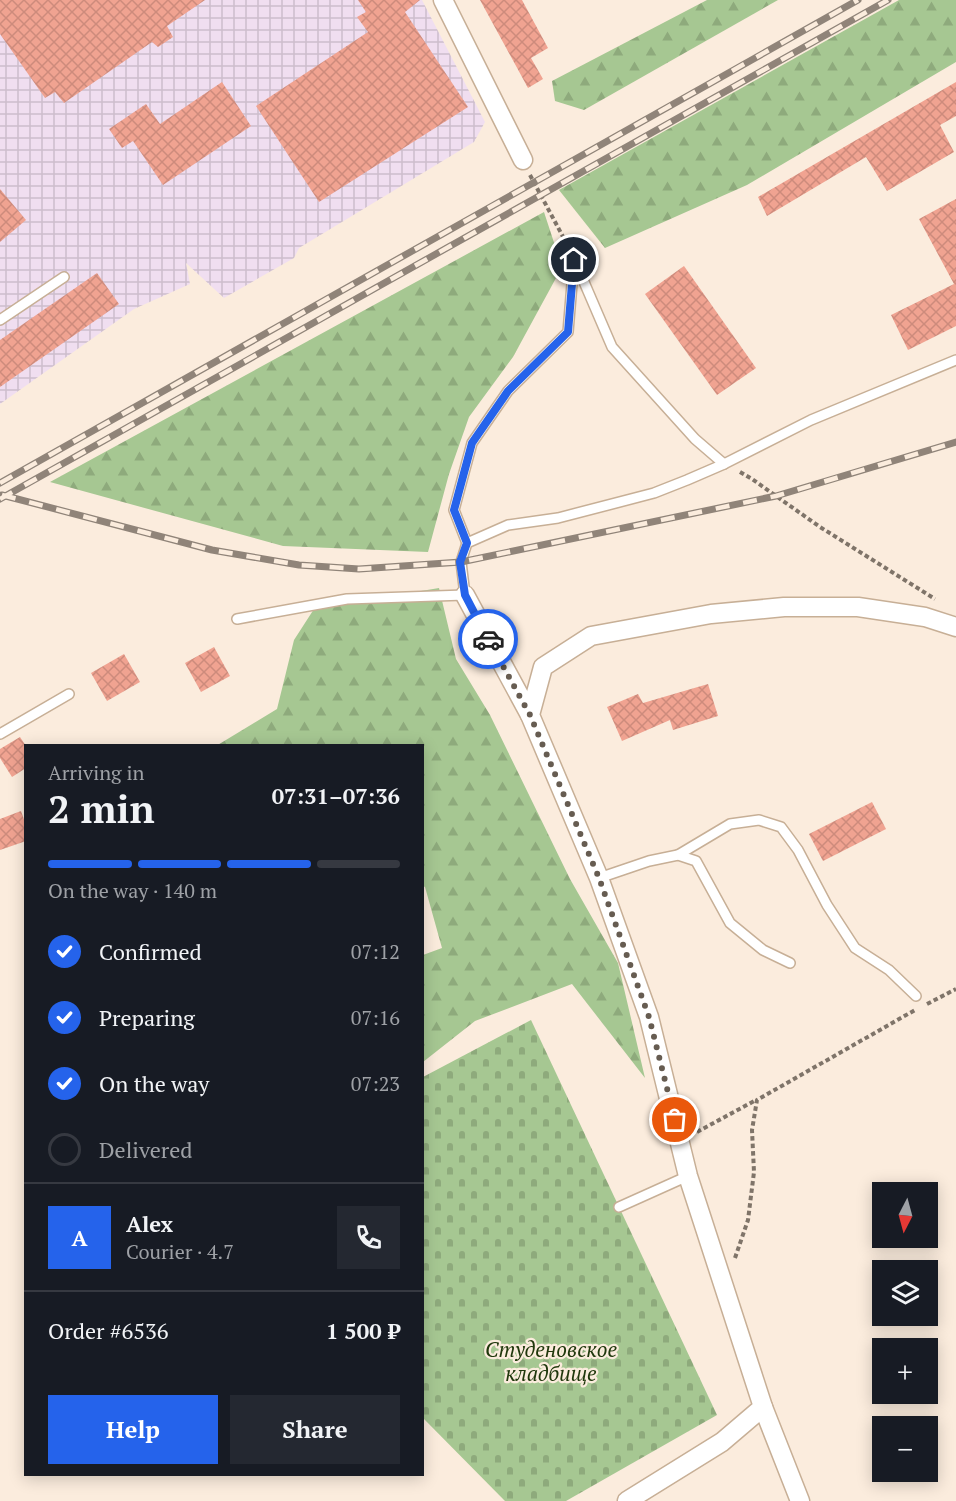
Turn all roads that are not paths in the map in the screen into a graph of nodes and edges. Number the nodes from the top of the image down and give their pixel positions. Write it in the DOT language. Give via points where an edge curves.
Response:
graph roads {
  1 [pos="443,0"];
  2 [pos="523,160"];
  3 [pos="64,277"];
  4 [pos="0,320"];
  5 [pos="956,360"];
  6 [pos="724,464"];
  7 [pos="467,543"];
  8 [pos="465,595"];
  9 [pos="237,619"];
  10 [pos="956,627"];
  11 [pos="69,694"];
  12 [pos="530,715"];
  13 [pos="0,734"];
  14 [pos="678,855"];
  15 [pos="599,878"];
  16 [pos="790,963"];
  17 [pos="916,996"];
  18 [pos="688,1176"];
  19 [pos="619,1207"];
  20 [pos="763,1407"];
  21 [pos="627,1501"];
  22 [pos="800,1501"];
  1 -- 2 [label="street"];
  3 -- 4 [label="lane"];
  5 -- 6 [label="lane" via="811,420"];
  6 -- 7 [label="lane" via="654,493 558,518 508,525"];
  6 -- 7 [label="lane" via="695,439 612,347 574,260 568,332 508,391 472,443 454,510"];
  7 -- 8 [label="lane" via="460,562"];
  8 -- 9 [label="lane" via="347,599"];
  8 -- 12 [label="street"];
  10 -- 12 [label="street" via="925,616 858,607 784,607 711,614 591,636 543,667"];
  11 -- 13 [label="lane"];
  12 -- 15 [label="street"];
  14 -- 15 [label="lane"];
  14 -- 16 [label="lane" via="696,861 730,922 763,950"];
  14 -- 17 [label="lane" via="730,824 759,820 781,827 855,948 889,970"];
  15 -- 18 [label="street" via="649,1017"];
  18 -- 19 [label="lane"];
  18 -- 20 [label="street"];
  20 -- 21 [label="street" via="722,1442"];
  20 -- 22 [label="street"];
}
